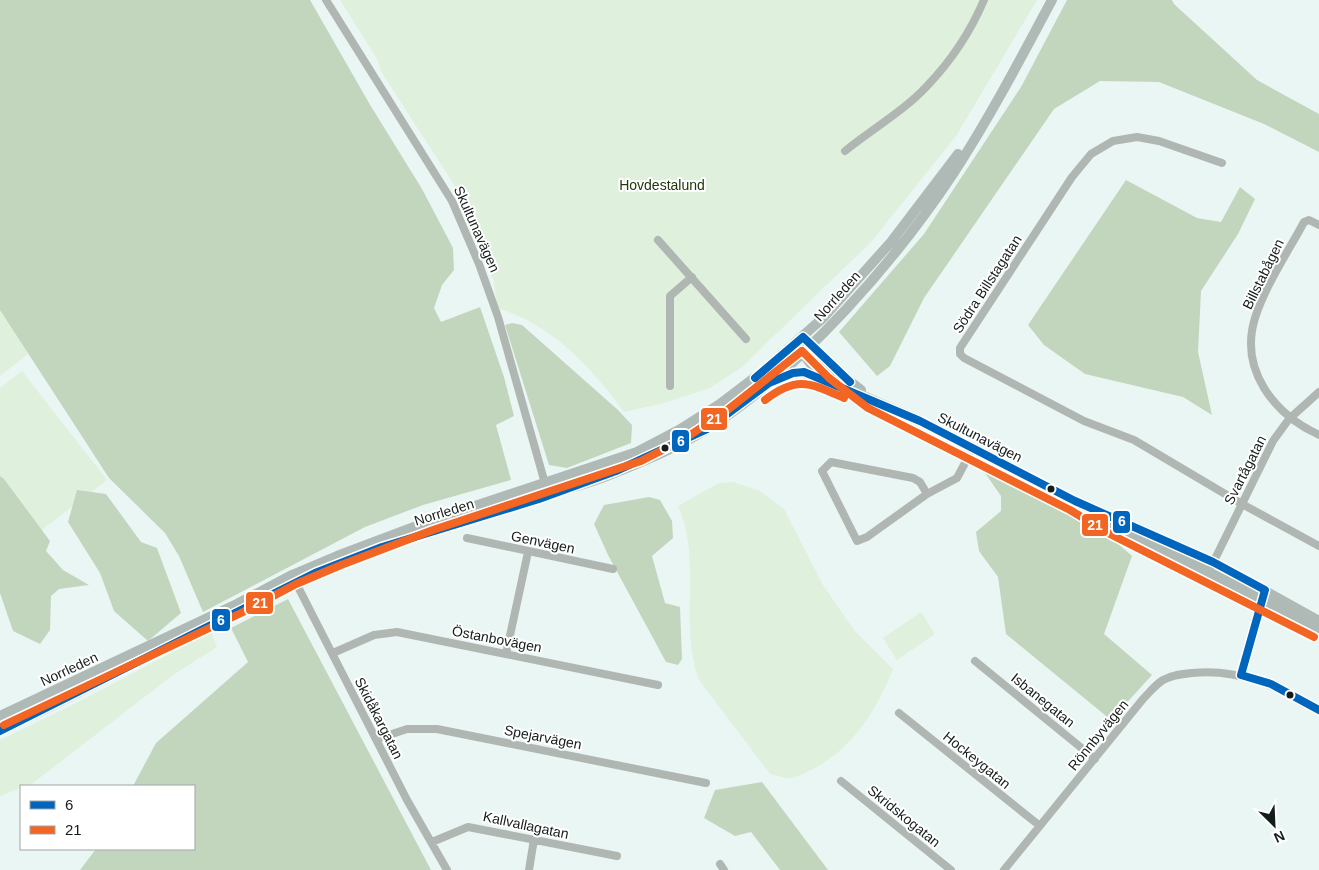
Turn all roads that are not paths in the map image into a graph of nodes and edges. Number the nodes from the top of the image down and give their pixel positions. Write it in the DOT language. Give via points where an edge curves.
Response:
graph roads {
  1 [pos="326,0"];
  2 [pos="984,0"];
  3 [pos="1052,0"];
  4 [pos="1004,87"];
  5 [pos="845,151"];
  6 [pos="1222,164"];
  7 [pos="1319,224"];
  8 [pos="658,240"];
  9 [pos="692,277"];
  10 [pos="819,337"];
  11 [pos="746,339"];
  12 [pos="806,344"];
  13 [pos="821,355"];
  14 [pos="773,379"];
  15 [pos="839,385"];
  16 [pos="670,386"];
  17 [pos="1319,392"];
  18 [pos="872,399"];
  19 [pos="1289,419"];
  20 [pos="1319,435"];
  21 [pos="972,448"];
  22 [pos="544,483"];
  23 [pos="548,494"];
  24 [pos="927,494"];
  25 [pos="1242,504"];
  26 [pos="467,538"];
  27 [pos="1319,546"];
  28 [pos="528,552"];
  29 [pos="1211,566"];
  30 [pos="613,569"];
  31 [pos="293,579"];
  32 [pos="1264,595"];
  33 [pos="1319,621"];
  34 [pos="1319,628"];
  35 [pos="333,653"];
  36 [pos="506,654"];
  37 [pos="975,661"];
  38 [pos="1241,676"];
  39 [pos="658,685"];
  40 [pos="1319,710"];
  41 [pos="899,713"];
  42 [pos="0,716"];
  43 [pos="0,731"];
  44 [pos="377,739"];
  45 [pos="1095,759"];
  46 [pos="841,781"];
  47 [pos="706,782"];
  48 [pos="1040,826"];
  49 [pos="534,840"];
  50 [pos="432,842"];
  51 [pos="617,856"];
  52 [pos="448,870"];
  53 [pos="529,870"];
  54 [pos="951,870"];
  55 [pos="1004,870"];
  1 -- 22 [label="street, Skultunavägen" via="452,201 462,223 495,308"];
  2 -- 5 [label="street" via="966,37 927,87"];
  3 -- 4 [label="main road, Norrleden"];
  4 -- 10 [label="main road, Norrleden" via="954,173 928,209"];
  4 -- 12 [label="main road, Norrleden" via="949,167"];
  6 -- 25 [label="street, Södra Billstagatan" via="1159,141 1137,137 1113,141 1092,154 1072,177 960,348 960,354 1084,422 1134,440"];
  7 -- 19 [label="street, Billstabågen" via="1306,220 1264,299 1252,332 1254,364 1260,382"];
  8 -- 9 [label="street"];
  9 -- 11 [label="street"];
  9 -- 16 [label="street" via="670,296"];
  10 -- 12 [label="main road, Norrleden"];
  10 -- 13 [label="main road"];
  12 -- 13 [label="main road, Skultunavägen"];
  12 -- 14 [label="main road, Norrleden"];
  12 -- 15 [label="main road, Skultunavägen" via="812,366"];
  12 -- 22 [label="main road, Norrleden" via="679,430 637,452"];
  13 -- 18 [label="main road, Skultunavägen"];
  14 -- 15 [label="main road" via="795,371"];
  14 -- 23 [label="main road, Norrleden" via="712,426 682,442 618,472"];
  15 -- 18 [label="main road, Skultunavägen"];
  17 -- 19 [label="street, Svartågatan"];
  18 -- 21 [label="main road, Skultunavägen"];
  19 -- 20 [label="street, Billstabågen"];
  19 -- 25 [label="street, Svartågatan" via="1273,441"];
  21 -- 24 [label="street" via="957,478"];
  21 -- 29 [label="main road, Skultunavägen"];
  22 -- 23 [label="street, Skultunavägen"];
  22 -- 31 [label="main road, Norrleden" via="412,527"];
  23 -- 31 [label="main road, Norrleden" via="402,538"];
  24 -- 24 [label="street" via="920,482 913,478 831,462 822,471 857,541"];
  25 -- 27 [label="street"];
  25 -- 29 [label="street, Svartågatan"];
  26 -- 28 [label="street, Genvägen"];
  28 -- 30 [label="street, Genvägen"];
  28 -- 36 [label="street"];
  29 -- 32 [label="main road, Skultunavägen"];
  31 -- 35 [label="street, Skidåkargatan"];
  31 -- 42 [label="main road, Norrleden"];
  31 -- 43 [label="main road, Norrleden" via="73,697"];
  32 -- 33 [label="main road, Skultunavägen"];
  32 -- 34 [label="main road, Skultunavägen"];
  32 -- 38 [label="street"];
  35 -- 36 [label="street, Östanbovägen" via="374,635 397,632"];
  35 -- 44 [label="street, Skidåkargatan"];
  36 -- 39 [label="street, Östanbovägen"];
  37 -- 45 [label="street, Isbanegatan"];
  38 -- 40 [label="street, Rönnbyvägen" via="1271,684"];
  38 -- 45 [label="street, Rönnbyvägen" via="1196,672 1163,680"];
  41 -- 48 [label="street, Hockeygatan"];
  44 -- 47 [label="street, Spejarvägen" via="407,729 437,729"];
  44 -- 50 [label="street, Skidåkargatan"];
  45 -- 48 [label="street, Rönnbyvägen"];
  46 -- 54 [label="street, Skridskogatan"];
  48 -- 55 [label="street, Rönnbyvägen"];
  49 -- 50 [label="street, Kallvallagatan" via="468,827"];
  49 -- 51 [label="street, Kallvallagatan"];
  49 -- 53 [label="street"];
  50 -- 52 [label="street, Skidåkargatan"];
}
